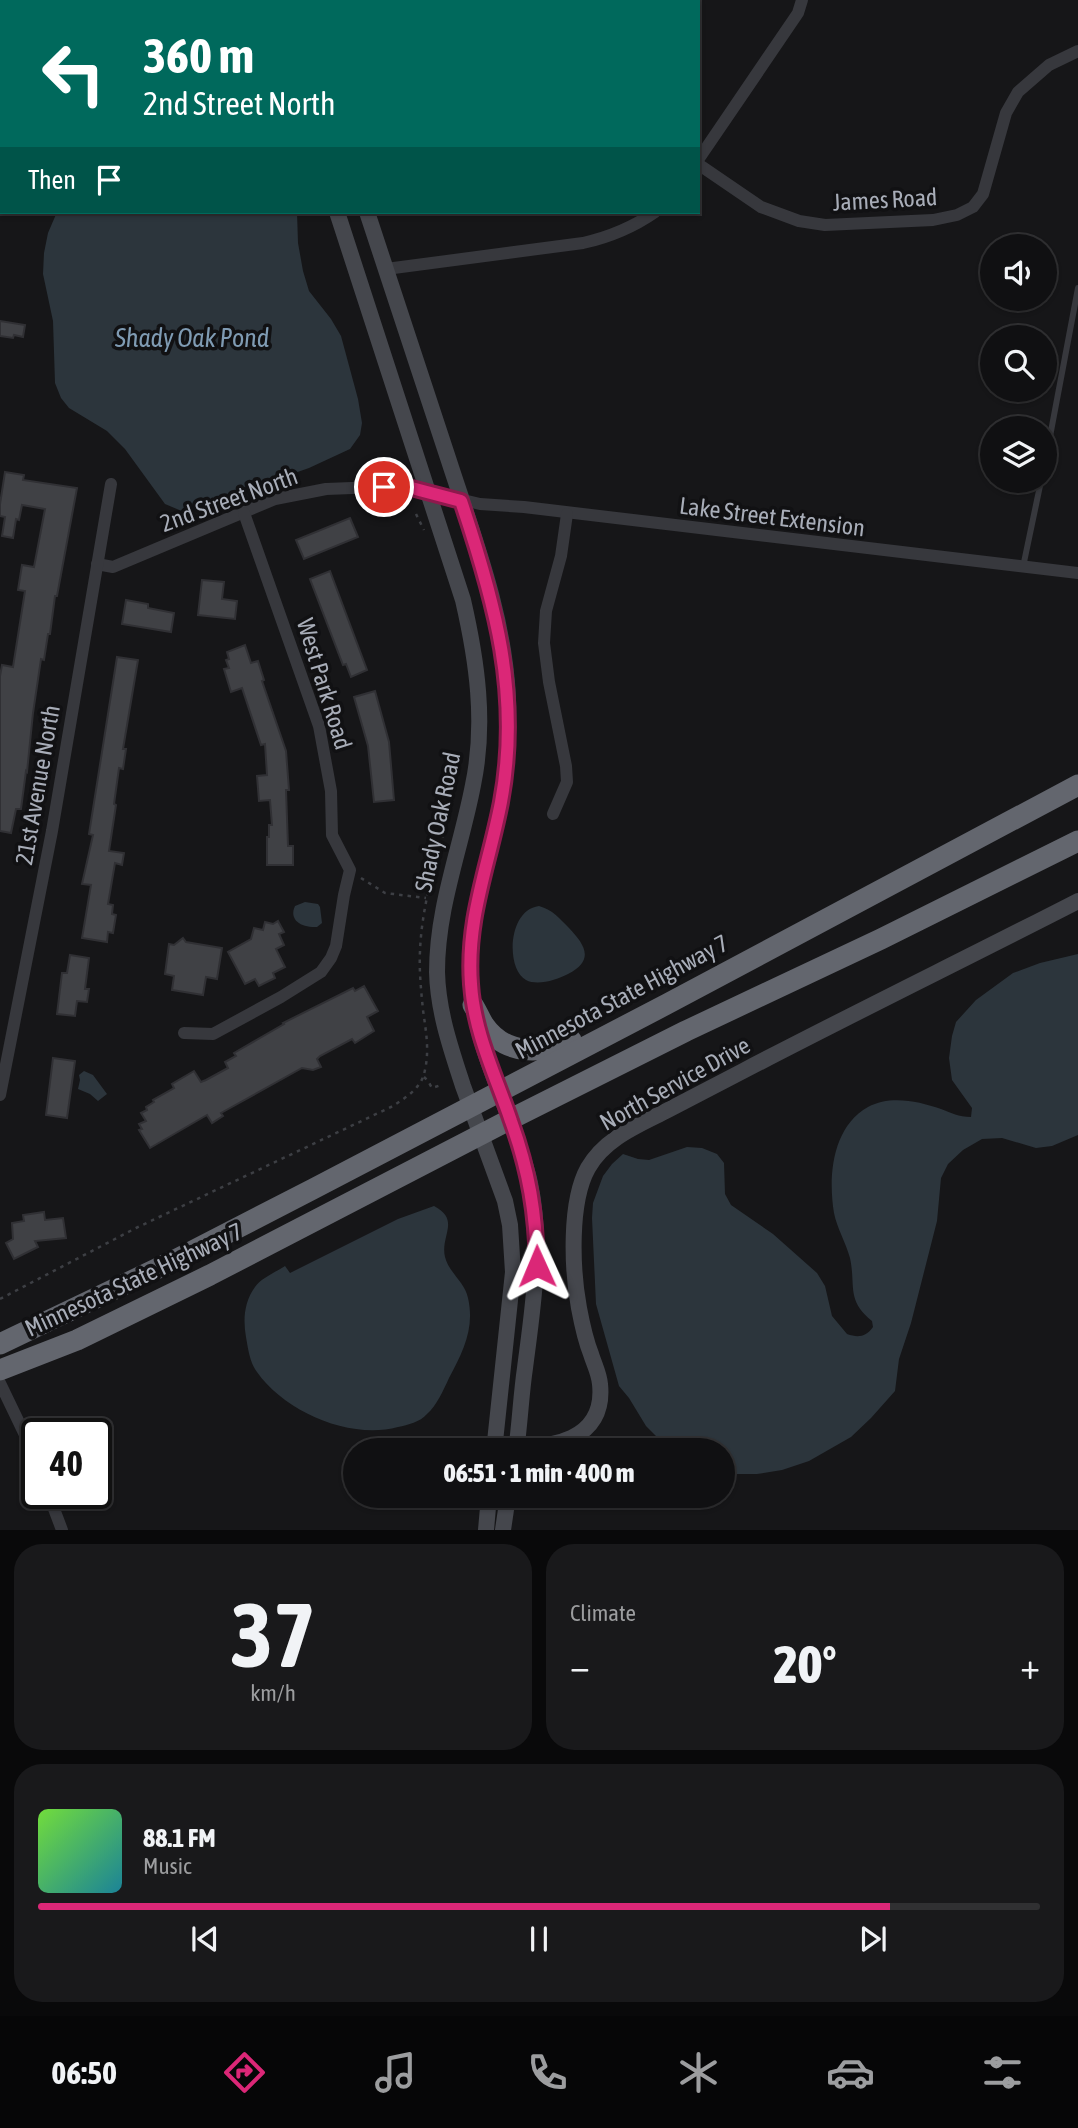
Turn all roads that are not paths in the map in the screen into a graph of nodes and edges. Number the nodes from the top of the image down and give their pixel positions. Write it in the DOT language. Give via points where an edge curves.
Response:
graph roads {
  1 [pos="802,0"];
  2 [pos="1078,51"];
  3 [pos="700,159"];
  4 [pos="700,163"];
  5 [pos="338,214"];
  6 [pos="368,214"];
  7 [pos="652,214"];
  8 [pos="386,269"];
  9 [pos="1078,288"];
  10 [pos="1054,416"];
  11 [pos="111,484"];
  12 [pos="428,492"];
  13 [pos="1038,493"];
  14 [pos="461,501"];
  15 [pos="244,513"];
  16 [pos="567,514"];
  17 [pos="97,564"];
  18 [pos="1023,567"];
  19 [pos="1078,573"];
  20 [pos="1078,785"];
  21 [pos="553,814"];
  22 [pos="1078,841"];
  23 [pos="1078,901"];
  24 [pos="810,928"];
  25 [pos="473,1005"];
  26 [pos="184,1033"];
  27 [pos="499,1091"];
  28 [pos="0,1095"];
  29 [pos="470,1105"];
  30 [pos="511,1119"];
  31 [pos="481,1135"];
  32 [pos="0,1344"];
  33 [pos="0,1370"];
  34 [pos="0,1382"];
  35 [pos="21,1426"];
  36 [pos="496,1438"];
  37 [pos="518,1438"];
  38 [pos="572,1438"];
  39 [pos="488,1508"];
  40 [pos="506,1508"];
  41 [pos="54,1509"];
  42 [pos="62,1530"];
  43 [pos="486,1530"];
  44 [pos="503,1530"];
  1 -- 3 [label="street" via="798,13"];
  2 -- 4 [label="street, James Road" via="1048,65 1018,92 1006,113 984,194 973,207 957,215 836,225 799,221 761,207"];
  5 -- 12 [label="main road, Shady Oak Road"];
  6 -- 8 [label="main road"];
  7 -- 8 [label="street" via="609,237 583,243"];
  8 -- 14 [label="main road"];
  9 -- 10 [label="lane"];
  11 -- 17 [label="street, 21st Avenue North"];
  12 -- 14 [label="street, 2nd Street North"];
  12 -- 15 [label="street, 2nd Street North" via="404,486 326,489 275,499"];
  12 -- 29 [label="main road, Shady Oak Road" via="463,600 477,667 477,762 443,905 437,964 443,1020"];
  13 -- 18 [label="lane"];
  14 -- 16 [label="street, Lake Street Extension"];
  14 -- 25 [label="main road" via="494,606 508,697 501,802 472,930"];
  15 -- 17 [label="street, 2nd Street North" via="113,567"];
  15 -- 26 [label="street, West Park Road" via="319,726 331,791 332,835 350,870 336,946 321,972 213,1034"];
  16 -- 18 [label="street, Lake Street Extension"];
  16 -- 21 [label="street" via="544,636 567,782"];
  17 -- 28 [label="street, 21st Avenue North" via="52,831"];
  18 -- 19 [label="street, Lake Street Extension"];
  20 -- 24 [label="highway, Minnesota State Highway 7"];
  22 -- 30 [label="highway, Minnesota State Highway 7"];
  23 -- 38 [label="main road, North Service Drive" via="617,1137 599,1152 580,1186 575,1223 578,1304 600,1393 591,1424"];
  24 -- 25 [label="highway" via="545,1050 505,1044 484,1026"];
  24 -- 27 [label="highway, Minnesota State Highway 7"];
  25 -- 27 [label="main road"];
  27 -- 29 [label="highway, Minnesota State Highway 7"];
  27 -- 30 [label="main road"];
  29 -- 31 [label="main road, Shady Oak Road"];
  29 -- 32 [label="highway, Minnesota State Highway 7" via="175,1260"];
  30 -- 31 [label="highway, Minnesota State Highway 7"];
  30 -- 37 [label="main road" via="529,1182 537,1238"];
  31 -- 33 [label="highway, Minnesota State Highway 7" via="77,1340"];
  31 -- 36 [label="main road, Shady Oak Road" via="505,1201 512,1245 512,1295"];
  34 -- 35 [label="street"];
  39 -- 43 [label="main road"];
  40 -- 44 [label="main road"];
  41 -- 42 [label="street"];
}
